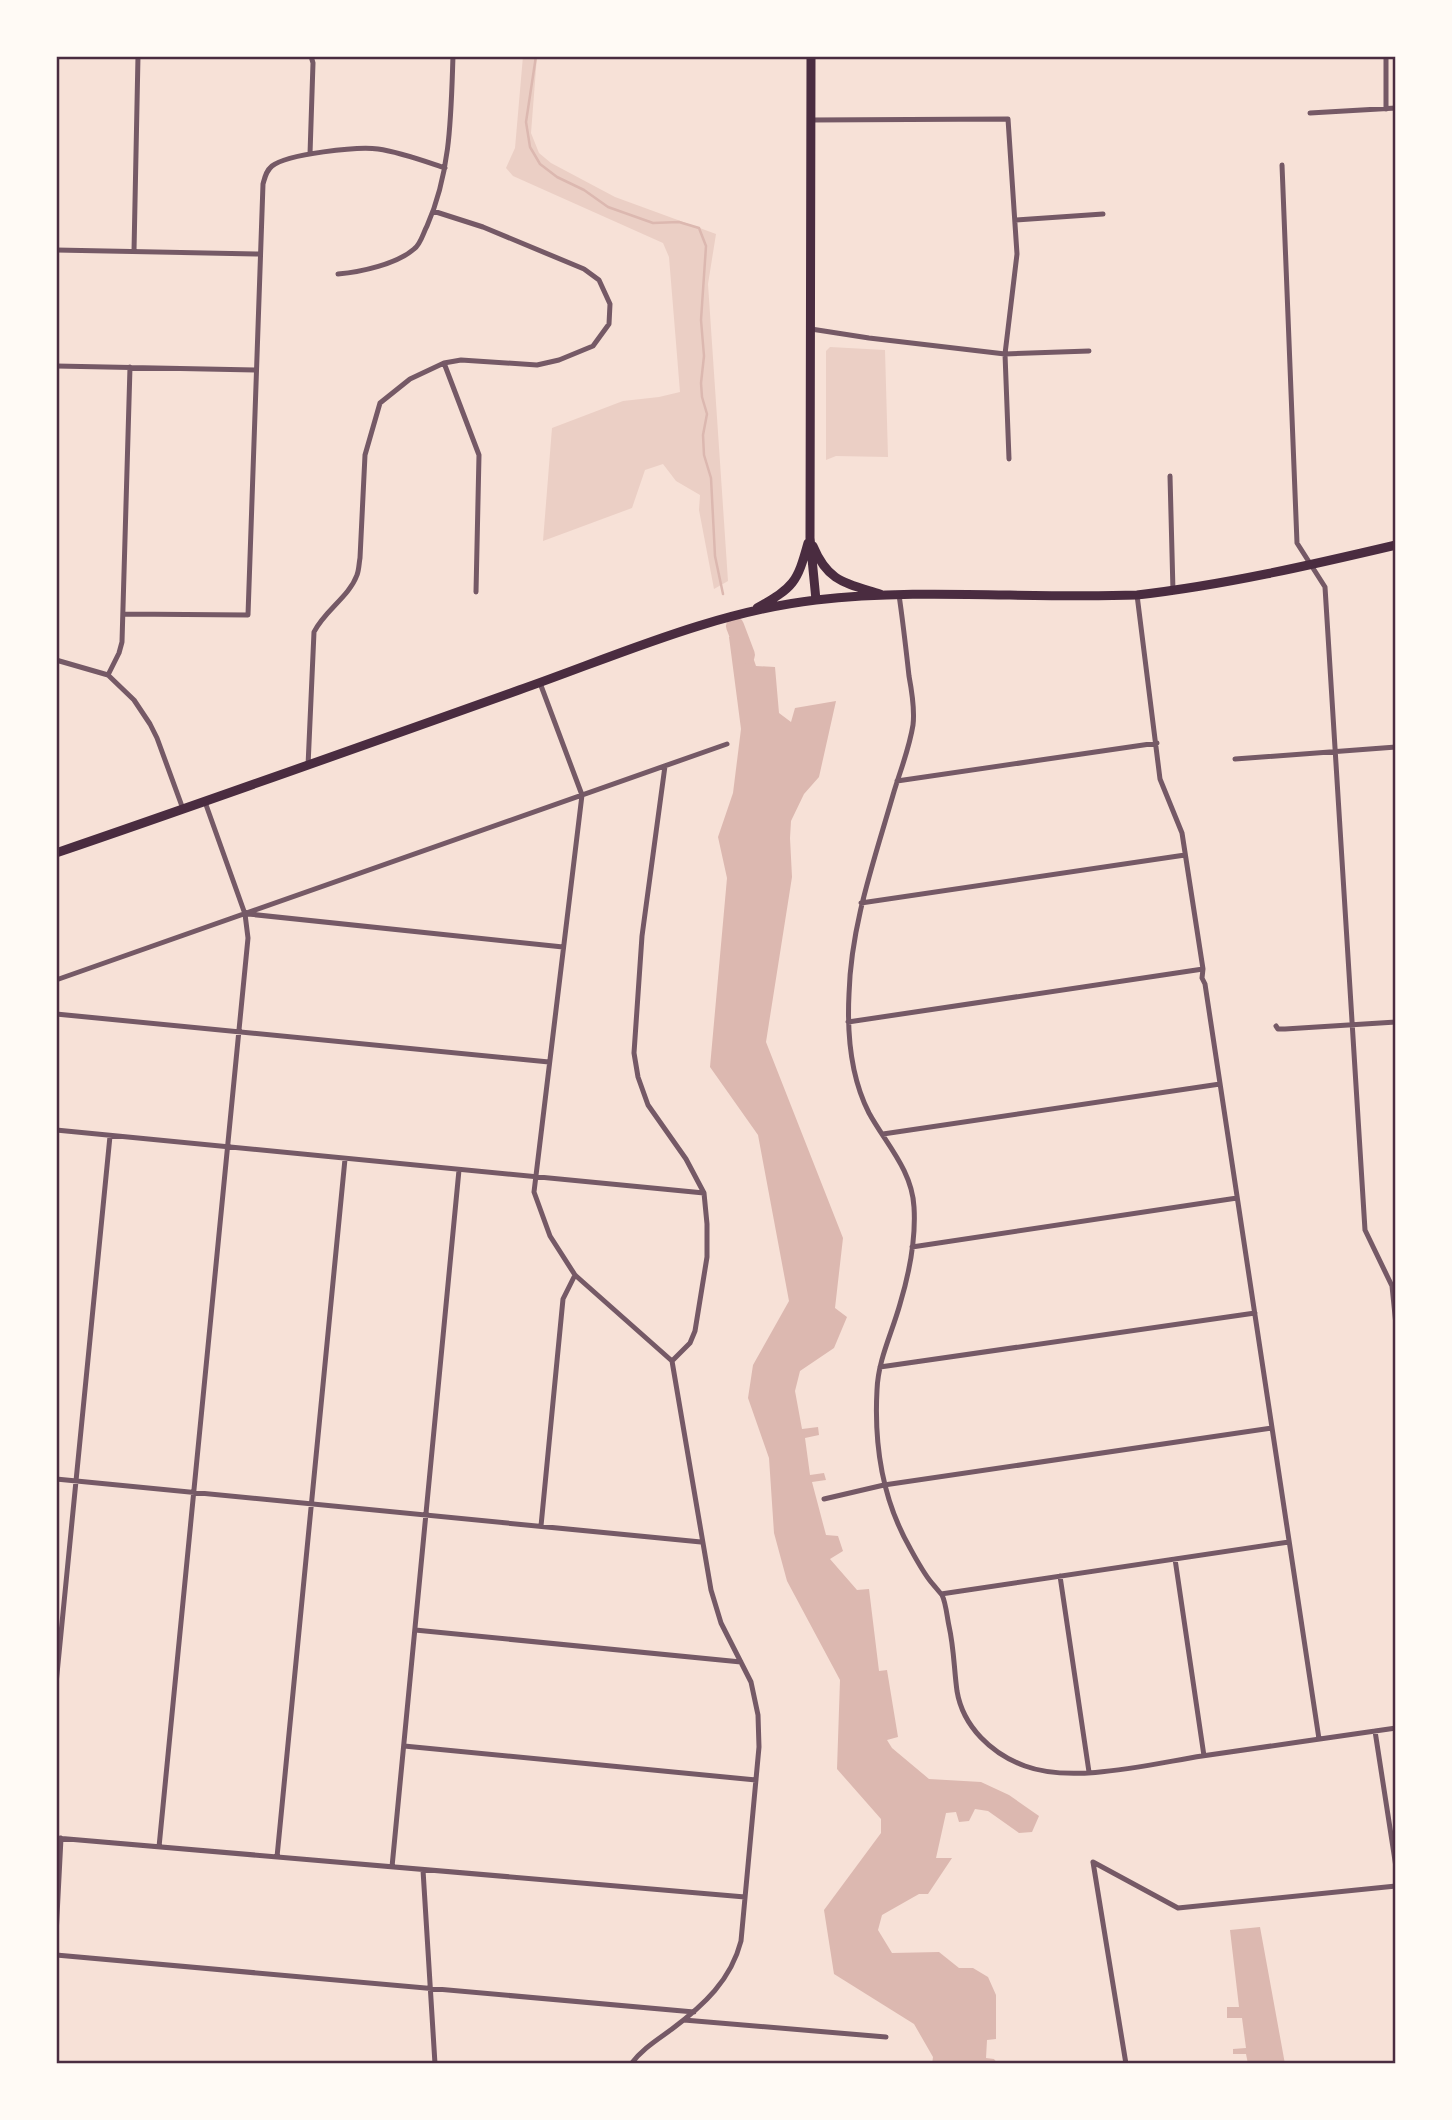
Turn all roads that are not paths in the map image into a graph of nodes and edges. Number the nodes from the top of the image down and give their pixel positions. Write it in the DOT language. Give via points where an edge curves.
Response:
graph roads {
  1 [pos="138,56"];
  2 [pos="311,56"];
  3 [pos="453,56"];
  4 [pos="811,56"];
  5 [pos="1386,56"];
  6 [pos="1396,108"];
  7 [pos="1386,109"];
  8 [pos="1310,113"];
  9 [pos="811,120"];
  10 [pos="310,154"];
  11 [pos="1282,165"];
  12 [pos="446,167"];
  13 [pos="433,211"];
  14 [pos="1103,214"];
  15 [pos="1015,220"];
  16 [pos="56,250"];
  17 [pos="134,251"];
  18 [pos="260,254"];
  19 [pos="338,274"];
  20 [pos="811,329"];
  21 [pos="1089,351"];
  22 [pos="1005,354"];
  23 [pos="444,363"];
  24 [pos="56,366"];
  25 [pos="130,368"];
  26 [pos="255,369"];
  27 [pos="1009,459"];
  28 [pos="1170,477"];
  29 [pos="810,538"];
  30 [pos="1396,545"];
  31 [pos="1311,564"];
  32 [pos="1173,591"];
  33 [pos="476,592"];
  34 [pos="899,595"];
  35 [pos="1137,595"];
  36 [pos="887,596"];
  37 [pos="816,600"];
  38 [pos="750,612"];
  39 [pos="123,614"];
  40 [pos="56,660"];
  41 [pos="108,675"];
  42 [pos="540,683"];
  43 [pos="1157,743"];
  44 [pos="727,744"];
  45 [pos="1396,747"];
  46 [pos="1335,751"];
  47 [pos="1235,759"];
  48 [pos="308,766"];
  49 [pos="665,766"];
  50 [pos="897,781"];
  51 [pos="582,795"];
  52 [pos="205,802"];
  53 [pos="183,810"];
  54 [pos="56,853"];
  55 [pos="1185,855"];
  56 [pos="862,903"];
  57 [pos="245,914"];
  58 [pos="563,947"];
  59 [pos="1203,970"];
  60 [pos="56,980"];
  61 [pos="56,1014"];
  62 [pos="1396,1021"];
  63 [pos="848,1022"];
  64 [pos="1352,1024"];
  65 [pos="1276,1027"];
  66 [pos="239,1032"];
  67 [pos="549,1062"];
  68 [pos="1220,1084"];
  69 [pos="56,1130"];
  70 [pos="883,1135"];
  71 [pos="110,1136"];
  72 [pos="227,1147"];
  73 [pos="345,1158"];
  74 [pos="459,1170"];
  75 [pos="535,1177"];
  76 [pos="704,1193"];
  77 [pos="1237,1198"];
  78 [pos="912,1247"];
  79 [pos="575,1275"];
  80 [pos="1394,1286"];
  81 [pos="1255,1313"];
  82 [pos="1396,1325"];
  83 [pos="672,1361"];
  84 [pos="880,1367"];
  85 [pos="1272,1428"];
  86 [pos="56,1479"];
  87 [pos="76,1481"];
  88 [pos="884,1485"];
  89 [pos="194,1492"];
  90 [pos="824,1499"];
  91 [pos="311,1504"];
  92 [pos="426,1515"];
  93 [pos="541,1526"];
  94 [pos="701,1542"];
  95 [pos="1289,1542"];
  96 [pos="1175,1559"];
  97 [pos="1060,1576"];
  98 [pos="942,1594"];
  99 [pos="415,1630"];
  100 [pos="741,1662"];
  101 [pos="56,1684"];
  102 [pos="1396,1728"];
  103 [pos="1375,1731"];
  104 [pos="1319,1739"];
  105 [pos="404,1746"];
  106 [pos="1204,1756"];
  107 [pos="1090,1772"];
  108 [pos="756,1780"];
  109 [pos="58,1838"];
  110 [pos="159,1847"];
  111 [pos="277,1857"];
  112 [pos="392,1867"];
  113 [pos="1396,1867"];
  114 [pos="423,1870"];
  115 [pos="1396,1886"];
  116 [pos="745,1897"];
  117 [pos="56,1935"];
  118 [pos="56,1955"];
  119 [pos="431,1988"];
  120 [pos="695,2012"];
  121 [pos="684,2020"];
  122 [pos="886,2037"];
  123 [pos="435,2064"];
  124 [pos="631,2064"];
  125 [pos="1126,2064"];
  1 -- 17 [label="street"];
  2 -- 10 [label="street"];
  3 -- 12 [label="street"];
  4 -- 9 [label="main road"];
  5 -- 7 [label="street"];
  6 -- 7 [label="street"];
  7 -- 8 [label="street"];
  9 -- 15 [label="street" via="1008,119"];
  9 -- 20 [label="main road"];
  10 -- 12 [label="street" via="377,149"];
  10 -- 18 [label="street" via="282,160 265,173"];
  11 -- 31 [label="street" via="1297,543"];
  12 -- 13 [label="street"];
  13 -- 19 [label="street" via="417,247 403,257"];
  13 -- 23 [label="street" via="584,270 599,280 610,304 609,324 593,346 559,360 537,365"];
  14 -- 15 [label="street"];
  15 -- 22 [label="street" via="1017,254"];
  16 -- 17 [label="street"];
  17 -- 18 [label="street"];
  18 -- 26 [label="street"];
  20 -- 22 [label="street"];
  20 -- 29 [label="main road"];
  21 -- 22 [label="street"];
  22 -- 27 [label="street"];
  23 -- 33 [label="street" via="479,455"];
  23 -- 48 [label="street" via="410,379 380,403 365,454 357,575 314,632"];
  24 -- 25 [label="street"];
  25 -- 26 [label="street"];
  25 -- 39 [label="street"];
  26 -- 39 [label="street" via="248,615"];
  28 -- 32 [label="street"];
  29 -- 36 [label="main road" via="829,573"];
  29 -- 37 [label="main road"];
  29 -- 38 [label="main road" via="791,586"];
  30 -- 31 [label="main road"];
  31 -- 32 [label="main road"];
  31 -- 46 [label="street" via="1325,587"];
  32 -- 35 [label="main road"];
  34 -- 35 [label="main road"];
  34 -- 36 [label="main road"];
  34 -- 50 [label="street" via="914,720"];
  35 -- 43 [label="street"];
  36 -- 37 [label="main road"];
  37 -- 38 [label="main road"];
  38 -- 42 [label="main road"];
  39 -- 41 [label="street" via="122,642"];
  40 -- 41 [label="street"];
  41 -- 53 [label="street" via="150,724"];
  42 -- 48 [label="main road"];
  42 -- 51 [label="street"];
  43 -- 50 [label="street"];
  43 -- 55 [label="street" via="1160,779 1182,833"];
  44 -- 49 [label="street"];
  45 -- 46 [label="street"];
  46 -- 47 [label="street"];
  46 -- 64 [label="street"];
  48 -- 52 [label="main road"];
  49 -- 51 [label="street"];
  49 -- 76 [label="street" via="642,936 634,1053 648,1105 686,1158"];
  50 -- 56 [label="street"];
  51 -- 57 [label="street"];
  51 -- 58 [label="street"];
  52 -- 53 [label="main road"];
  52 -- 57 [label="street"];
  53 -- 54 [label="main road"];
  55 -- 56 [label="street"];
  55 -- 59 [label="street"];
  56 -- 63 [label="street" via="850,971"];
  57 -- 58 [label="street"];
  57 -- 60 [label="street"];
  57 -- 66 [label="street" via="248,938"];
  58 -- 67 [label="street"];
  59 -- 63 [label="street"];
  59 -- 68 [label="street"];
  61 -- 66 [label="street"];
  62 -- 64 [label="street"];
  63 -- 70 [label="street" via="861,1096"];
  64 -- 65 [label="street"];
  64 -- 80 [label="street" via="1365,1230"];
  66 -- 67 [label="street"];
  66 -- 72 [label="street"];
  67 -- 75 [label="street"];
  68 -- 70 [label="street"];
  68 -- 77 [label="street"];
  69 -- 71 [label="street"];
  70 -- 78 [label="street" via="909,1181 914,1205"];
  71 -- 72 [label="street"];
  71 -- 87 [label="street"];
  72 -- 73 [label="street"];
  72 -- 89 [label="street"];
  73 -- 74 [label="street"];
  73 -- 91 [label="street"];
  74 -- 75 [label="street"];
  74 -- 92 [label="street"];
  75 -- 76 [label="street"];
  75 -- 79 [label="street" via="534,1192 550,1236"];
  76 -- 83 [label="street" via="707,1257 695,1331"];
  77 -- 78 [label="street"];
  77 -- 81 [label="street"];
  78 -- 84 [label="street" via="901,1304"];
  79 -- 83 [label="street"];
  79 -- 93 [label="street" via="563,1299"];
  80 -- 82 [label="street"];
  81 -- 84 [label="street"];
  81 -- 85 [label="street"];
  83 -- 94 [label="street"];
  84 -- 88 [label="street" via="876,1430"];
  85 -- 88 [label="street"];
  85 -- 95 [label="street"];
  86 -- 87 [label="street"];
  87 -- 89 [label="street"];
  87 -- 101 [label="street"];
  88 -- 90 [label="street"];
  88 -- 98 [label="street" via="907,1544"];
  89 -- 91 [label="street"];
  89 -- 110 [label="street"];
  91 -- 92 [label="street"];
  91 -- 111 [label="street"];
  92 -- 93 [label="street"];
  92 -- 99 [label="street"];
  93 -- 94 [label="street"];
  94 -- 100 [label="street" via="717,1612"];
  95 -- 96 [label="street"];
  95 -- 104 [label="street"];
  96 -- 97 [label="street"];
  96 -- 106 [label="street"];
  97 -- 98 [label="street"];
  97 -- 107 [label="street"];
  98 -- 107 [label="street" via="954,1648 957,1693 971,1726 996,1751 1021,1765 1042,1772"];
  99 -- 100 [label="street"];
  99 -- 105 [label="street"];
  100 -- 108 [label="street" via="758,1715"];
  102 -- 103 [label="street"];
  103 -- 104 [label="street"];
  103 -- 113 [label="street"];
  104 -- 106 [label="street"];
  105 -- 108 [label="street"];
  105 -- 112 [label="street"];
  106 -- 107 [label="street"];
  108 -- 116 [label="street"];
  109 -- 110 [label="street"];
  109 -- 117 [label="street"];
  110 -- 111 [label="street"];
  111 -- 112 [label="street"];
  112 -- 114 [label="street"];
  114 -- 116 [label="street"];
  114 -- 119 [label="street"];
  115 -- 125 [label="street" via="1178,1908 1093,1862"];
  116 -- 120 [label="street" via="741,1941 729,1974"];
  118 -- 119 [label="street"];
  119 -- 120 [label="street"];
  119 -- 123 [label="street"];
  120 -- 121 [label="street"];
  121 -- 122 [label="street"];
  121 -- 124 [label="street"];
}
